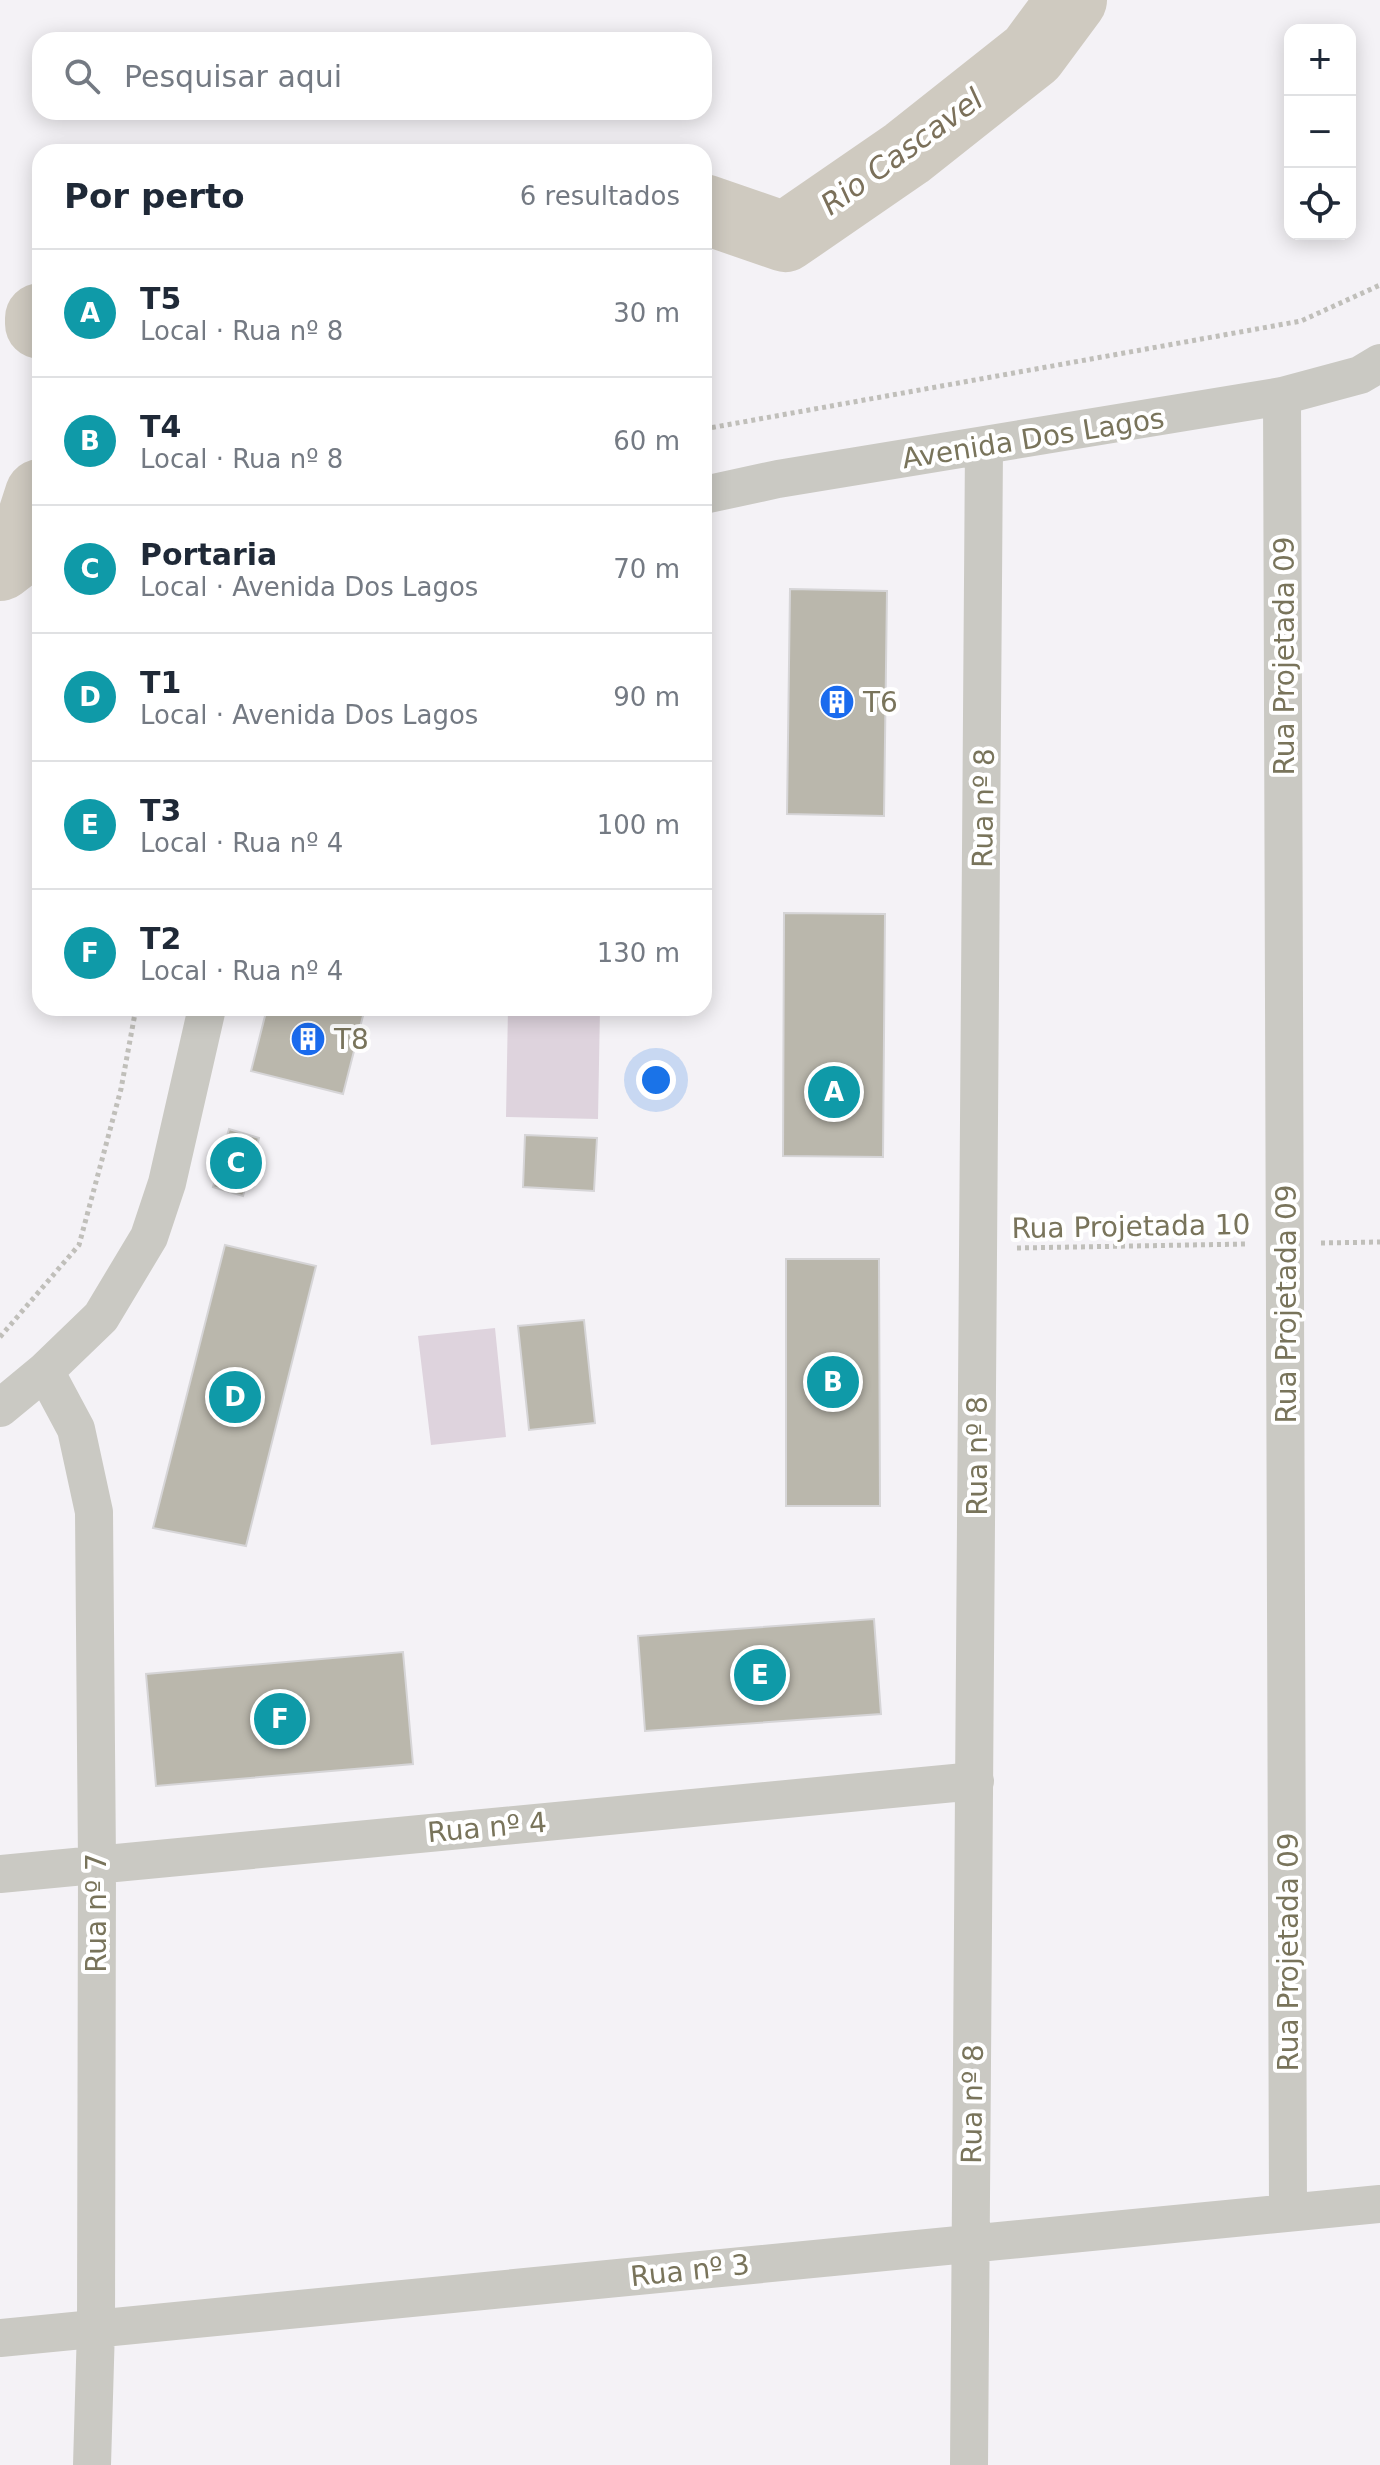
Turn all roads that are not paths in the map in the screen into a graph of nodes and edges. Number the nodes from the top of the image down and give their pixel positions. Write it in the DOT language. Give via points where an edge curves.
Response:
graph roads {
  1 [pos="1373,372"];
  2 [pos="1282,396"];
  3 [pos="984,447"];
  4 [pos="712,493"];
  5 [pos="205,1016"];
  6 [pos="45,1371"];
  7 [pos="0,1408"];
  8 [pos="975,1781"];
  9 [pos="97,1864"];
  10 [pos="0,1874"];
  11 [pos="1380,2204"];
  12 [pos="1288,2212"];
  13 [pos="970,2242"];
  14 [pos="96,2328"];
  15 [pos="0,2338"];
  16 [pos="92,2465"];
  17 [pos="969,2465"];
  1 -- 2 [label="street, Avenida Dos Lagos"];
  2 -- 3 [label="street, Avenida Dos Lagos"];
  2 -- 12 [label="street, Rua Projetada 09"];
  3 -- 4 [label="street, Avenida Dos Lagos"];
  3 -- 8 [label="street, Rua nº 8"];
  5 -- 6 [label="street" via="167,1183 149,1237 101,1317"];
  6 -- 7 [label="street"];
  6 -- 9 [label="street, Rua nº 7" via="76,1429 94,1512"];
  8 -- 9 [label="street, Rua nº 4"];
  8 -- 13 [label="street, Rua nº 8"];
  9 -- 10 [label="street, Rua nº 4"];
  9 -- 14 [label="street, Rua nº 7"];
  11 -- 12 [label="street, Rua nº 3"];
  12 -- 13 [label="street, Rua nº 3"];
  13 -- 14 [label="street, Rua nº 3"];
  13 -- 17 [label="street, Rua nº 8"];
  14 -- 15 [label="street, Rua nº 3"];
  14 -- 16 [label="street, Rua nº 7"];
}
